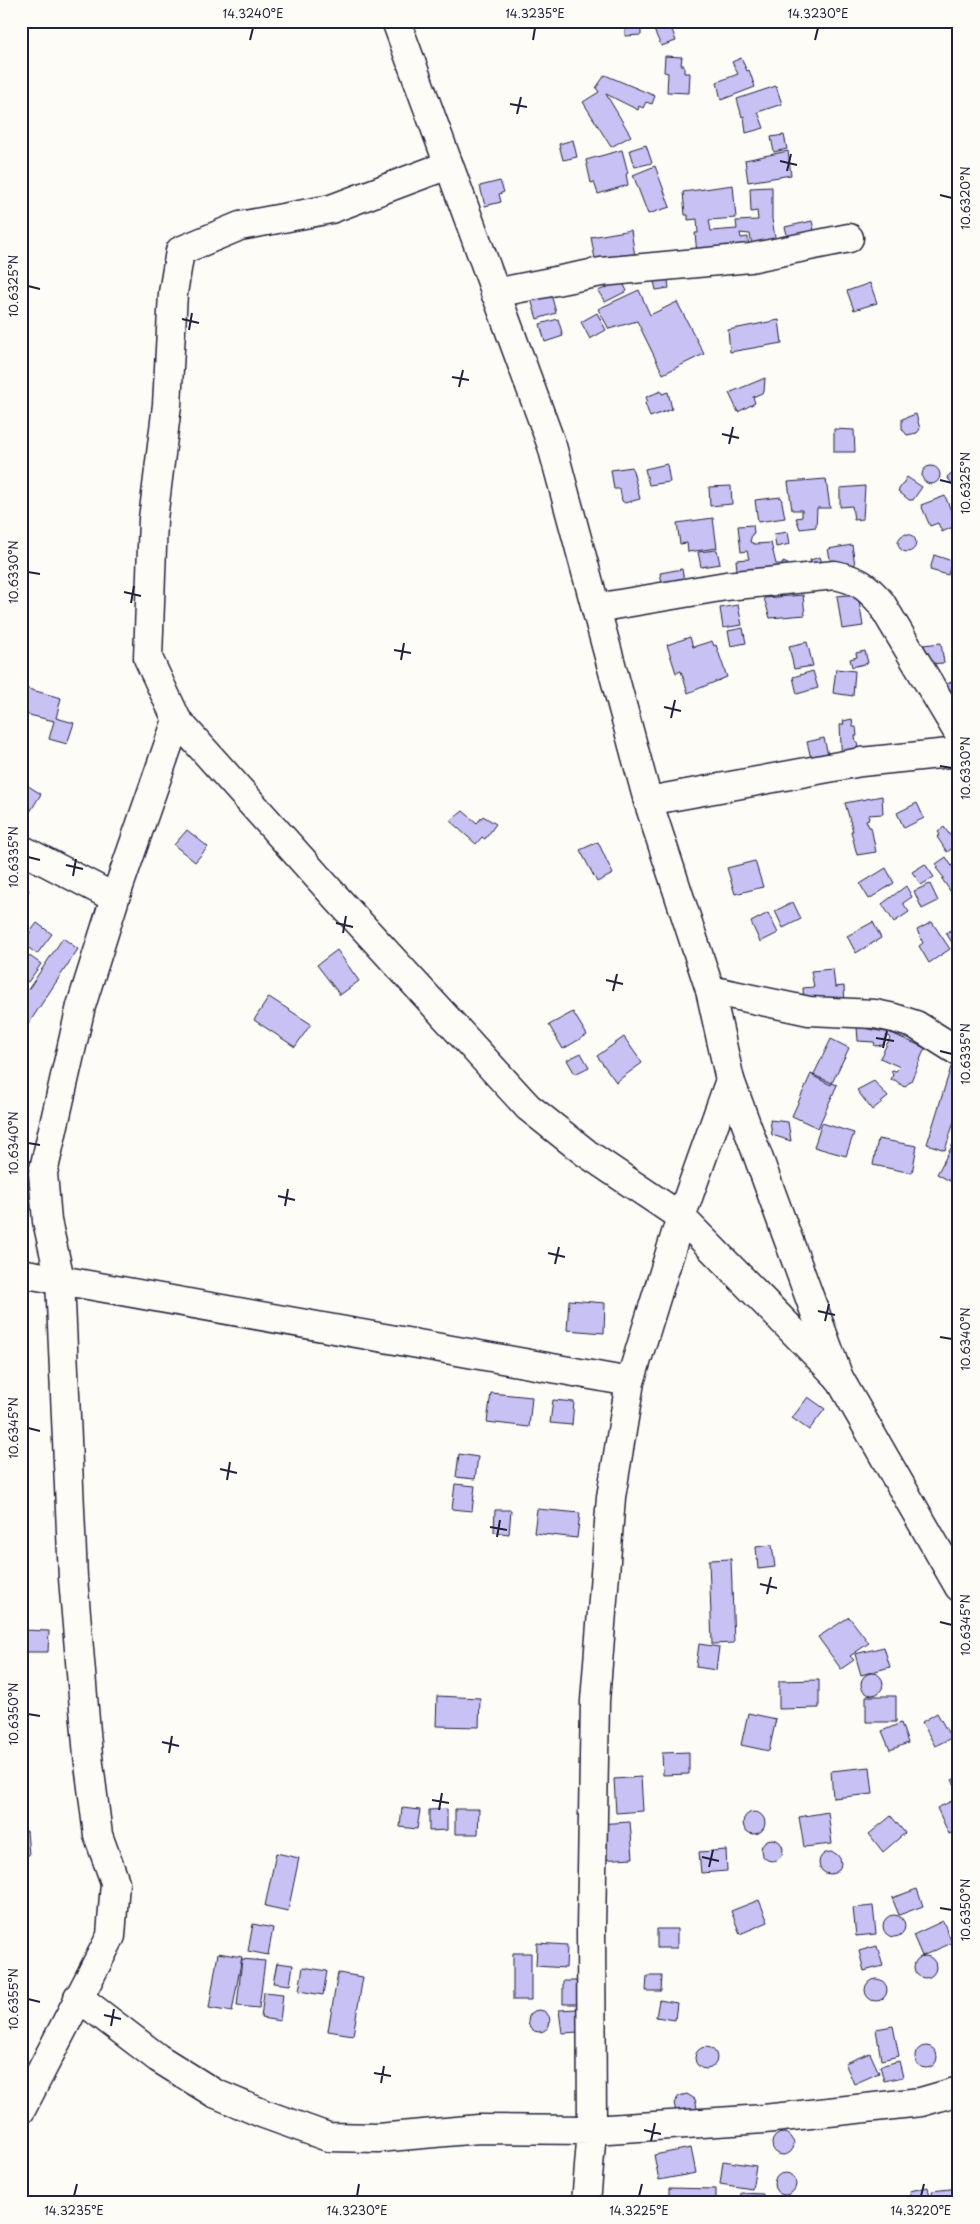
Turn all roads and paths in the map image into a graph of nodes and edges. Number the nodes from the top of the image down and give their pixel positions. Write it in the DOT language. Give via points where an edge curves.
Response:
graph roads {
  1 [pos="396,21"];
  2 [pos="448,165"];
  3 [pos="849,238"];
  4 [pos="495,293"];
  5 [pos="596,608"];
  6 [pos="177,720"];
  7 [pos="959,734"];
  8 [pos="959,752"];
  9 [pos="648,801"];
  10 [pos="21,849"];
  11 [pos="115,898"];
  12 [pos="710,990"];
  13 [pos="959,1052"];
  14 [pos="730,1080"];
  15 [pos="681,1217"];
  16 [pos="21,1272"];
  17 [pos="60,1279"];
  18 [pos="839,1378"];
  19 [pos="630,1382"];
  20 [pos="959,1587"];
  21 [pos="78,1997"];
  22 [pos="959,2091"];
  23 [pos="21,2110"];
  24 [pos="592,2130"];
  25 [pos="586,2203"];
  1 -- 2 [label="street"];
  2 -- 4 [label="street"];
  2 -- 6 [label="street" via="331,209 240,226 180,251 173,293 167,405 153,519 148,658"];
  3 -- 4 [label="street" via="750,258 601,272"];
  4 -- 5 [label="street" via="552,446"];
  5 -- 7 [label="street" via="726,586 835,575 851,579 867,587 881,602"];
  5 -- 9 [label="street"];
  6 -- 11 [label="street"];
  6 -- 15 [label="street" via="528,1107 586,1153"];
  8 -- 9 [label="street" via="861,762"];
  9 -- 12 [label="street"];
  10 -- 11 [label="street"];
  11 -- 17 [label="street" via="80,1006 43,1173 47,1221"];
  12 -- 13 [label="street" via="809,1011 894,1018 916,1025"];
  12 -- 14 [label="street"];
  14 -- 15 [label="street"];
  14 -- 18 [label="street"];
  15 -- 18 [label="street"];
  15 -- 19 [label="street"];
  16 -- 17 [label="street"];
  17 -- 19 [label="street"];
  17 -- 21 [label="street" via="72,1578 88,1756 98,1835 115,1882 111,1936"];
  18 -- 20 [label="street"];
  19 -- 24 [label="street" via="611,1497 595,1701"];
  21 -- 23 [label="street"];
  21 -- 24 [label="street" via="158,2058 214,2093 328,2136 378,2138 479,2129"];
  22 -- 24 [label="street" via="921,2102 764,2119"];
  24 -- 25 [label="street"];
}
